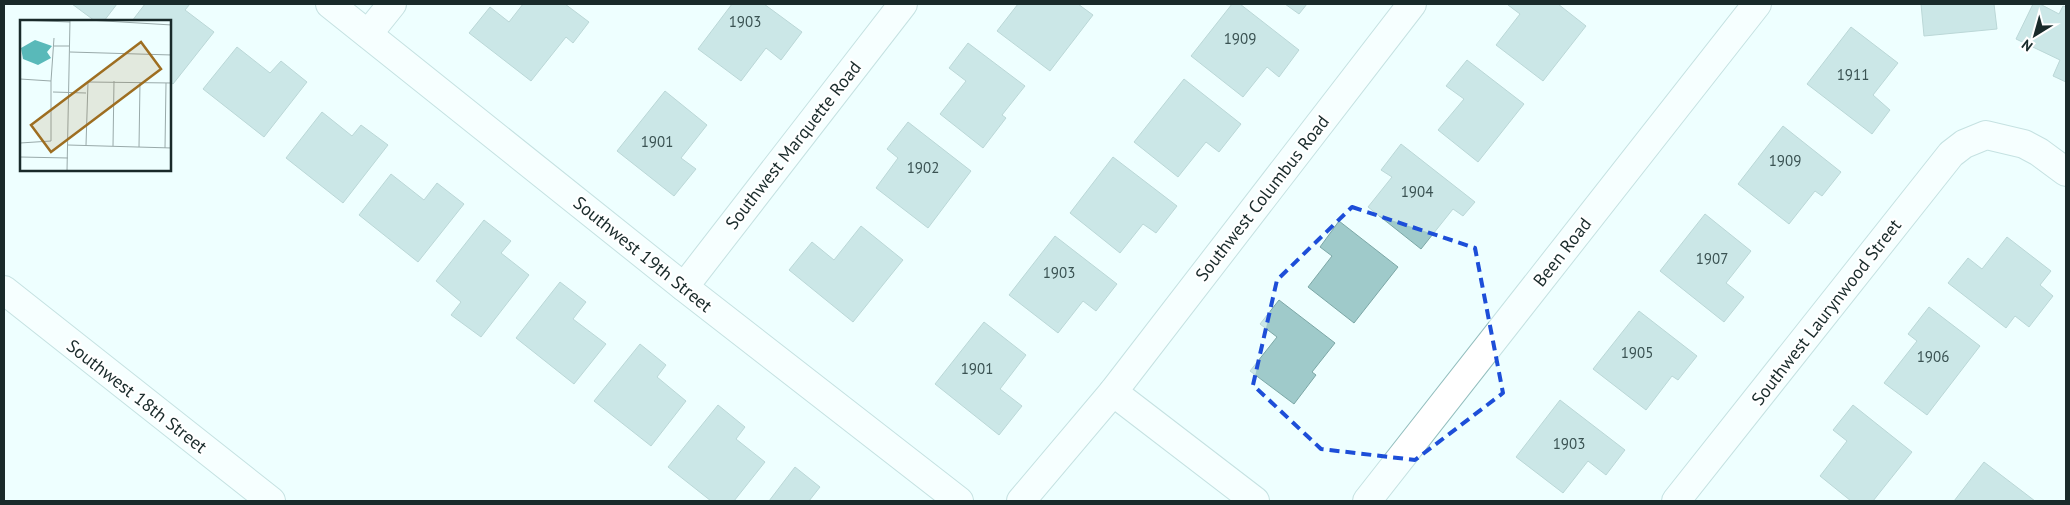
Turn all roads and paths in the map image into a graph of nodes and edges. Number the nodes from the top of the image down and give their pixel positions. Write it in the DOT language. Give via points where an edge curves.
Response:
graph roads {
  1 [pos="330,4"];
  2 [pos="392,4"];
  3 [pos="903,4"];
  4 [pos="1412,4"];
  5 [pos="1757,4"];
  6 [pos="368,34"];
  7 [pos="2066,172"];
  8 [pos="684,287"];
  9 [pos="4,290"];
  10 [pos="1113,392"];
  11 [pos="270,501"];
  12 [pos="959,501"];
  13 [pos="1021,501"];
  14 [pos="1255,501"];
  15 [pos="1367,501"];
  16 [pos="1676,501"];
  1 -- 6 [label="street, Southwest 19th Street"];
  2 -- 6 [label="street"];
  3 -- 8 [label="street, Southwest Marquette Road"];
  4 -- 10 [label="street, Southwest Columbus Road"];
  5 -- 15 [label="street, Been Road"];
  6 -- 8 [label="street, Southwest 19th Street"];
  7 -- 16 [label="street, Southwest Laurynwood Street" via="2024,144 1986,135 1964,144 1952,154"];
  8 -- 12 [label="street, Southwest 19th Street"];
  9 -- 11 [label="street, Southwest 18th Street"];
  10 -- 13 [label="street"];
  10 -- 14 [label="street"];
}
